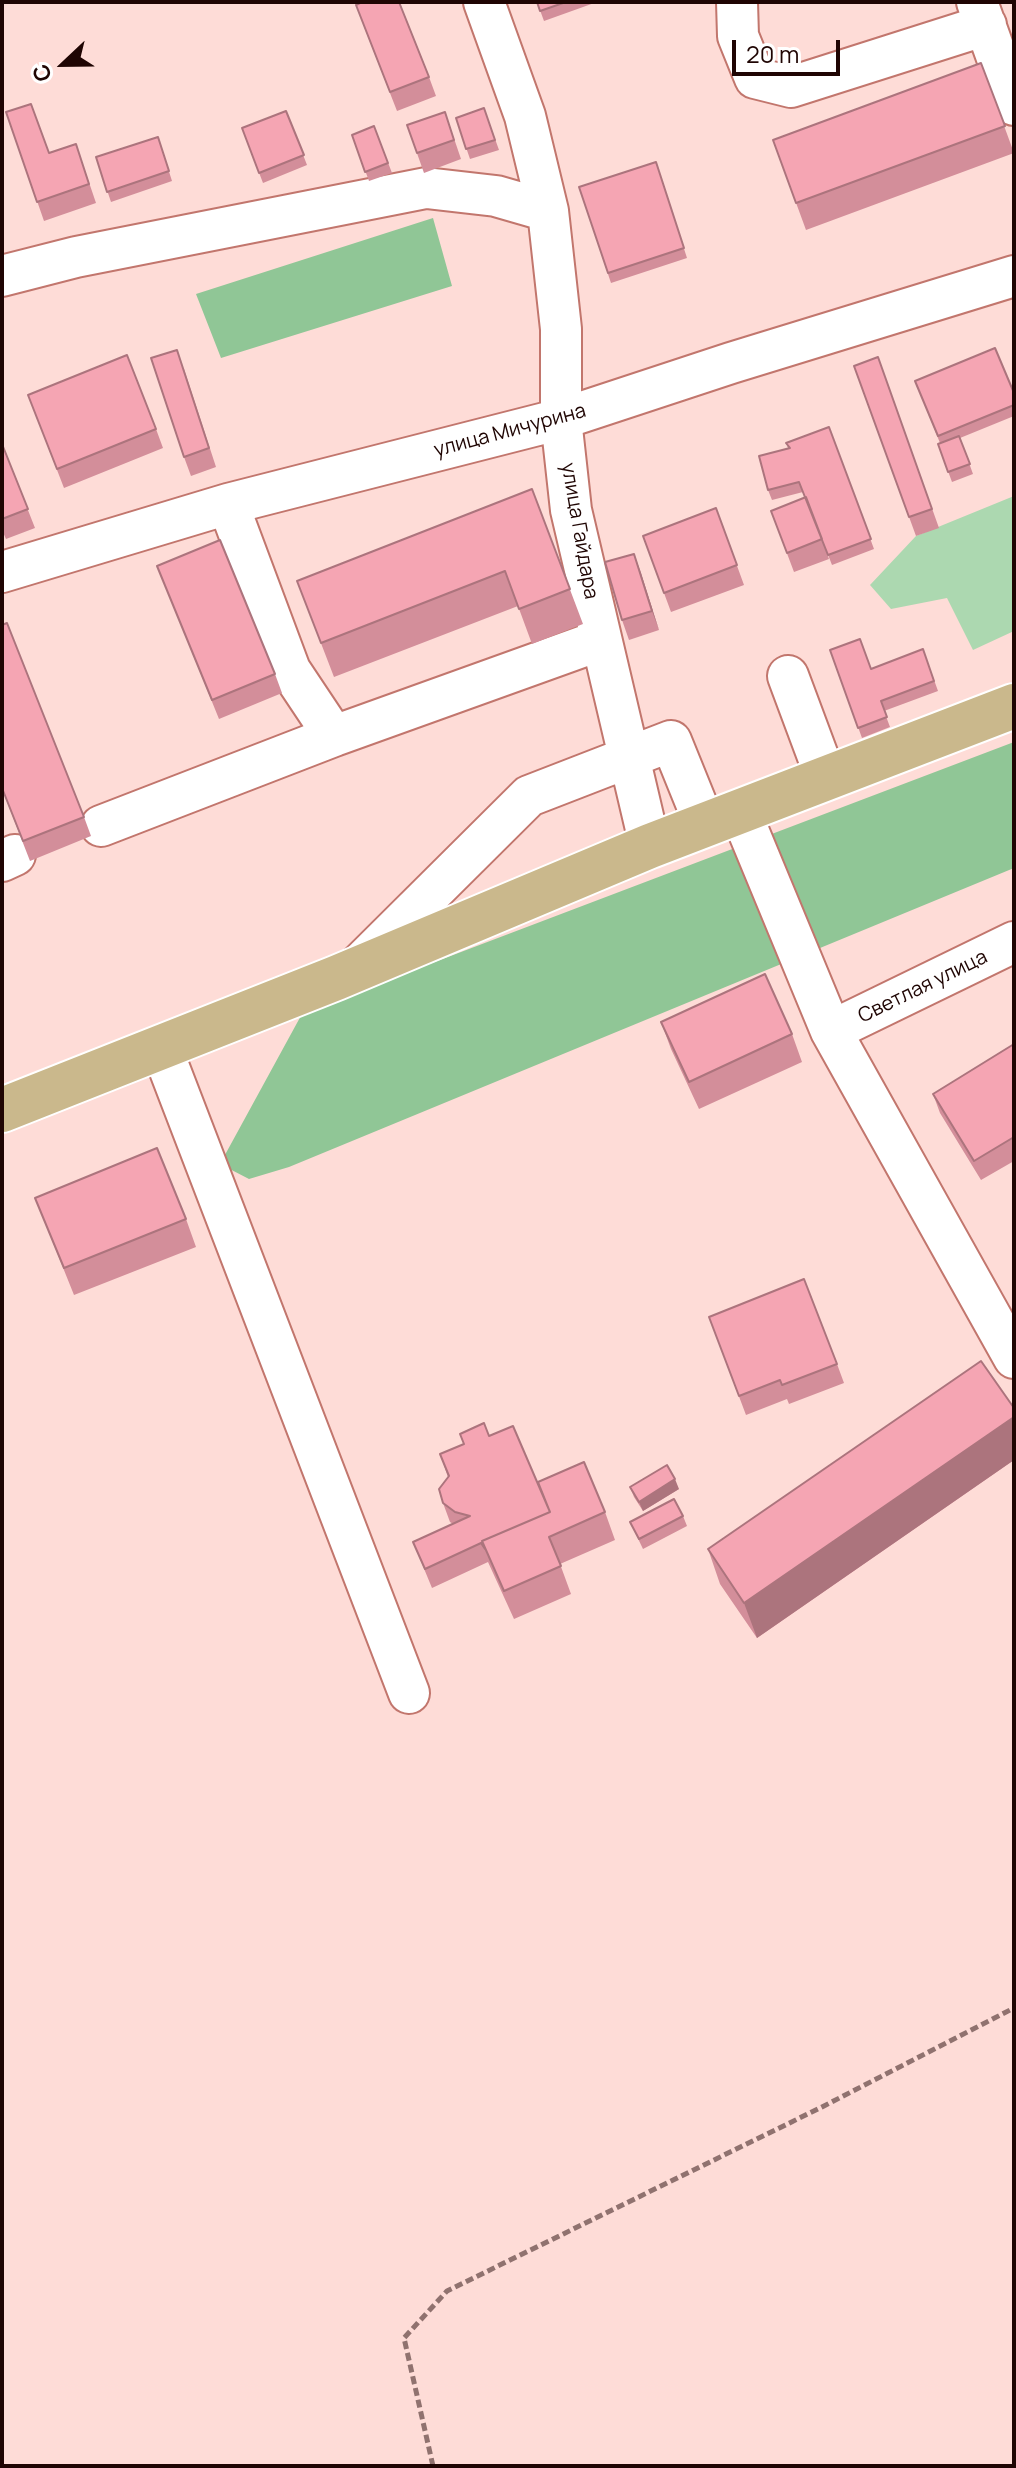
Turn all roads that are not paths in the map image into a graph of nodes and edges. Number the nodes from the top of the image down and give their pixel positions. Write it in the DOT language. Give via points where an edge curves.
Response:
graph roads {
  1 [pos="484,2"];
  2 [pos="737,2"];
  3 [pos="982,14"];
  4 [pos="1014,105"];
  5 [pos="548,211"];
  6 [pos="2,276"];
  7 [pos="1014,276"];
  8 [pos="561,419"];
  9 [pos="228,504"];
  10 [pos="2,572"];
  11 [pos="601,640"];
  12 [pos="788,676"];
  13 [pos="1014,706"];
  14 [pos="334,736"];
  15 [pos="629,757"];
  16 [pos="826,778"];
  17 [pos="722,818"];
  18 [pos="101,826"];
  19 [pos="650,846"];
  20 [pos="1014,942"];
  21 [pos="353,970"];
  22 [pos="831,1031"];
  23 [pos="161,1047"];
  24 [pos="2,1110"];
  25 [pos="1014,1358"];
  26 [pos="409,1693"];
  1 -- 5 [label="street, улица Гайдара" via="525,116"];
  2 -- 3 [label="street" via="738,36 755,78 791,87"];
  3 -- 4 [label="street"];
  5 -- 6 [label="street" via="496,196 426,188"];
  5 -- 8 [label="street, улица Гайдара" via="561,329"];
  7 -- 8 [label="street, улица Мичурина"];
  8 -- 9 [label="street, улица Мичурина"];
  8 -- 11 [label="street, улица Гайдара" via="571,510"];
  9 -- 10 [label="street, улица Мичурина"];
  9 -- 14 [label="street" via="290,670"];
  11 -- 14 [label="street"];
  11 -- 15 [label="street, улица Гайдара"];
  12 -- 16 [label="street"];
  13 -- 16 [label="main road"];
  14 -- 18 [label="street"];
  15 -- 17 [label="street" via="671,741"];
  15 -- 19 [label="street, улица Гайдара"];
  15 -- 21 [label="street" via="529,796"];
  16 -- 17 [label="main road"];
  17 -- 19 [label="main road"];
  17 -- 22 [label="street"];
  19 -- 21 [label="main road"];
  20 -- 22 [label="street, Светлая улица"];
  21 -- 23 [label="main road"];
  22 -- 25 [label="street"];
  23 -- 24 [label="main road"];
  23 -- 26 [label="street"];
}
